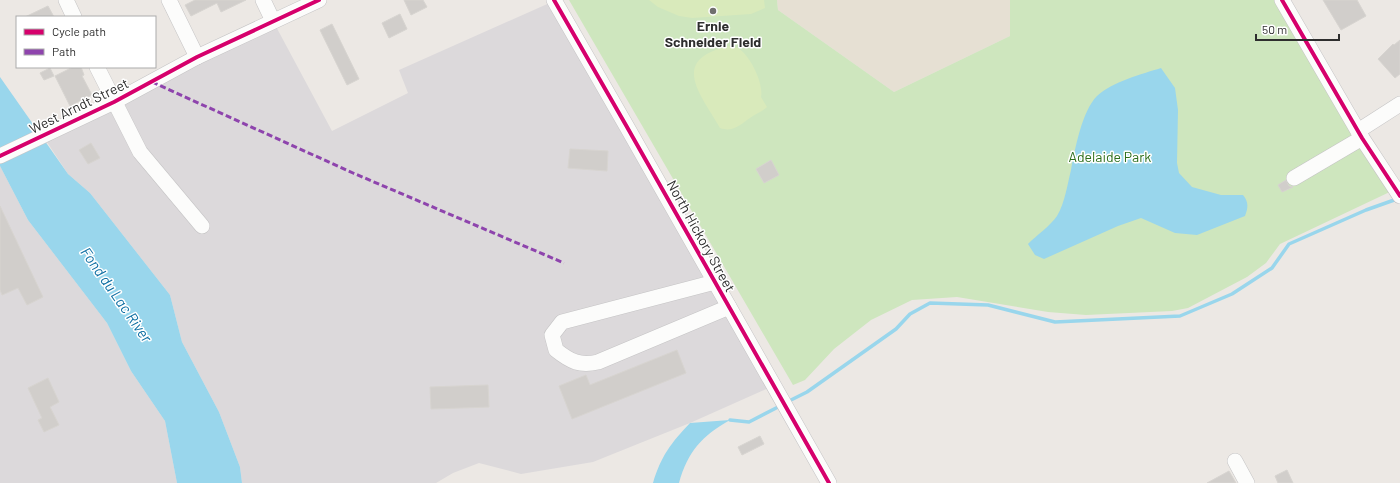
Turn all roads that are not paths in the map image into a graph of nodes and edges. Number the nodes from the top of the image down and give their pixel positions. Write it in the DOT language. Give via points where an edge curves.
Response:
graph roads {
  1 [pos="66,0"];
  2 [pos="169,0"];
  3 [pos="263,0"];
  4 [pos="319,0"];
  5 [pos="554,0"];
  6 [pos="1282,0"];
  7 [pos="74,16"];
  8 [pos="273,21"];
  9 [pos="197,58"];
  10 [pos="97,68"];
  11 [pos="114,102"];
  12 [pos="1400,104"];
  13 [pos="1360,135"];
  14 [pos="0,156"];
  15 [pos="1294,178"];
  16 [pos="1398,192"];
  17 [pos="202,226"];
  18 [pos="715,282"];
  19 [pos="729,307"];
  20 [pos="1235,461"];
  21 [pos="829,483"];
  22 [pos="1247,483"];
  1 -- 7 [label="street"];
  2 -- 9 [label="street"];
  3 -- 8 [label="street"];
  4 -- 8 [label="street, West Arndt Street"];
  5 -- 18 [label="street, North Hickory Street"];
  6 -- 13 [label="street"];
  8 -- 9 [label="street, West Arndt Street"];
  9 -- 11 [label="street, West Arndt Street"];
  10 -- 11 [label="street"];
  11 -- 14 [label="street, West Arndt Street"];
  11 -- 17 [label="street" via="140,152"];
  12 -- 13 [label="street"];
  13 -- 15 [label="street"];
  13 -- 16 [label="street"];
  18 -- 19 [label="street, North Hickory Street"];
  18 -- 19 [label="street" via="562,322 552,336 556,350 574,362 585,365 598,362"];
  19 -- 21 [label="street, North Hickory Street"];
  20 -- 22 [label="street"];
}
